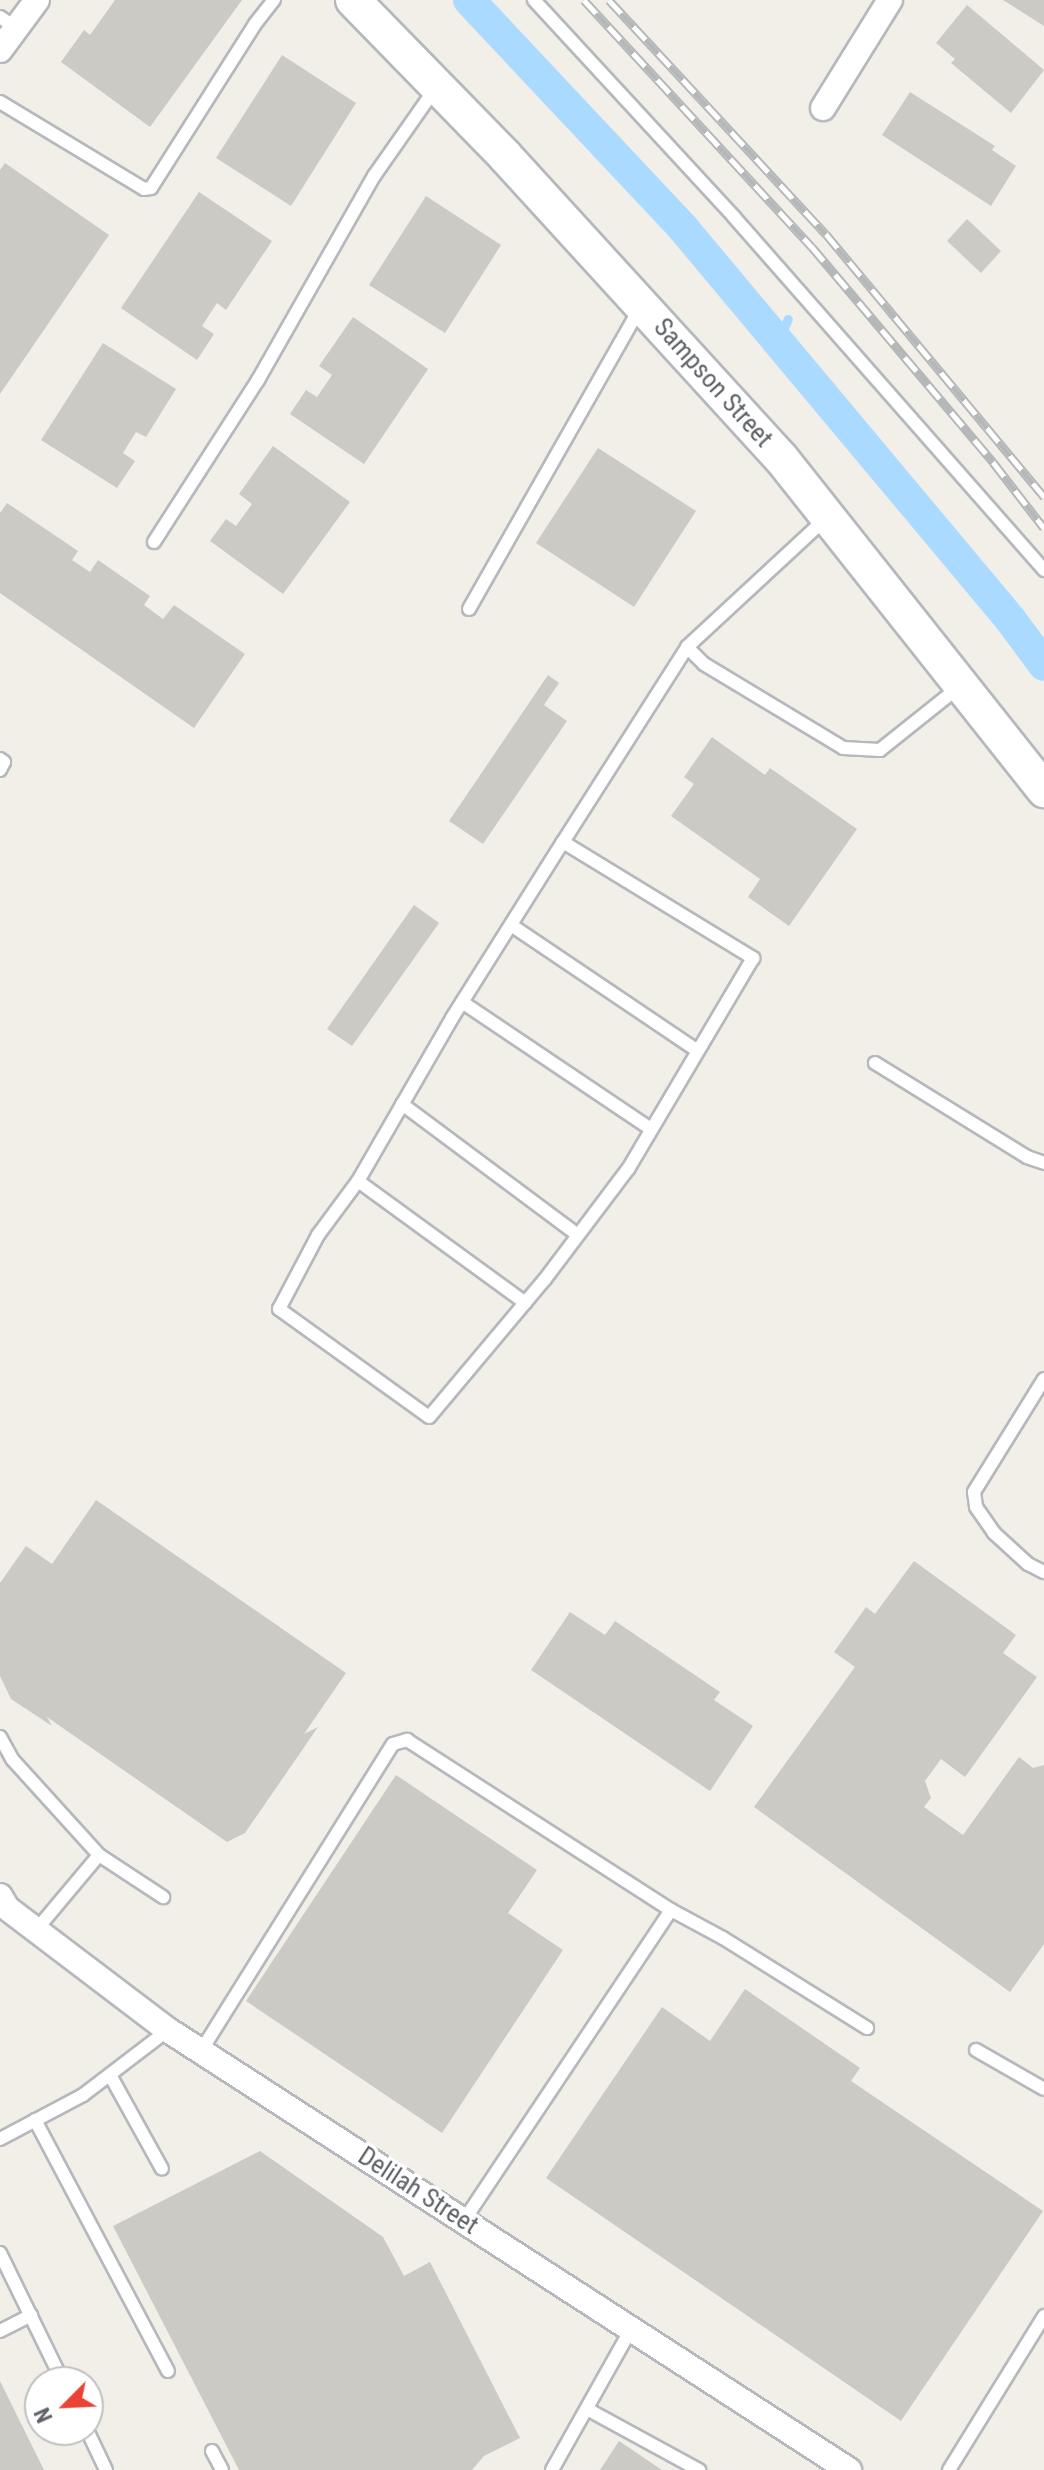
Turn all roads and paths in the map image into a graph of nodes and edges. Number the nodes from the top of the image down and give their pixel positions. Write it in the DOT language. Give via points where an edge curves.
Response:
graph roads {
  1 [pos="37,0"];
  2 [pos="274,0"];
  3 [pos="353,0"];
  4 [pos="534,0"];
  5 [pos="890,0"];
  6 [pos="8,22"];
  7 [pos="0,50"];
  8 [pos="437,86"];
  9 [pos="0,102"];
  10 [pos="823,108"];
  11 [pos="642,305"];
  12 [pos="828,517"];
  13 [pos="154,542"];
  14 [pos="1044,570"];
  15 [pos="469,609"];
  16 [pos="687,647"];
  17 [pos="961,686"];
  18 [pos="0,759"];
  19 [pos="0,770"];
  20 [pos="1044,790"];
  21 [pos="563,842"];
  22 [pos="511,925"];
  23 [pos="462,1002"];
  24 [pos="698,1051"];
  25 [pos="875,1063"];
  26 [pos="402,1104"];
  27 [pos="651,1129"];
  28 [pos="1044,1163"];
  29 [pos="358,1181"];
  30 [pos="578,1235"];
  31 [pos="525,1303"];
  32 [pos="1044,1379"];
  33 [pos="1044,1572"];
  34 [pos="0,1737"];
  35 [pos="99,1855"];
  36 [pos="0,1896"];
  37 [pos="163,1897"];
  38 [pos="671,1910"];
  39 [pos="37,1929"];
  40 [pos="867,2028"];
  41 [pos="168,2030"];
  42 [pos="976,2050"];
  43 [pos="201,2051"];
  44 [pos="110,2075"];
  45 [pos="1044,2089"];
  46 [pos="35,2120"];
  47 [pos="0,2139"];
  48 [pos="162,2169"];
  49 [pos="464,2220"];
  50 [pos="0,2253"];
  51 [pos="31,2315"];
  52 [pos="1044,2316"];
  53 [pos="631,2329"];
  54 [pos="0,2331"];
  55 [pos="55,2366"];
  56 [pos="168,2371"];
  57 [pos="587,2409"];
  58 [pos="95,2446"];
  59 [pos="212,2451"];
  60 [pos="106,2470"];
  61 [pos="222,2470"];
  62 [pos="552,2470"];
  63 [pos="699,2470"];
  64 [pos="849,2470"];
  65 [pos="949,2470"];
  1 -- 6 [label="street"];
  2 -- 9 [label="lane" via="151,188 144,189"];
  3 -- 8 [label="street, Sampson Street"];
  4 -- 14 [label="lane" via="734,217"];
  5 -- 10 [label="street"];
  6 -- 7 [label="street"];
  8 -- 11 [label="street, Sampson Street"];
  8 -- 13 [label="lane" via="374,176 258,380"];
  11 -- 12 [label="street, Sampson Street"];
  11 -- 15 [label="lane"];
  12 -- 16 [label="lane"];
  12 -- 17 [label="street, Sampson Street"];
  16 -- 17 [label="lane" via="704,664 843,748 880,750"];
  16 -- 21 [label="lane"];
  17 -- 20 [label="street, Sampson Street"];
  18 -- 19 [label="lane"];
  21 -- 22 [label="lane"];
  21 -- 24 [label="lane" via="753,958"];
  22 -- 23 [label="lane"];
  22 -- 24 [label="lane"];
  23 -- 26 [label="lane"];
  23 -- 27 [label="lane"];
  24 -- 27 [label="lane"];
  25 -- 28 [label="lane"];
  26 -- 29 [label="lane"];
  26 -- 30 [label="lane"];
  27 -- 30 [label="lane"];
  29 -- 31 [label="lane"];
  29 -- 31 [label="lane" via="318,1235 279,1309 429,1417"];
  30 -- 31 [label="lane"];
  32 -- 33 [label="lane" via="974,1492 976,1507 994,1533"];
  34 -- 35 [label="lane" via="12,1759"];
  35 -- 37 [label="lane"];
  35 -- 39 [label="lane"];
  36 -- 39 [label="street, Delilah Street" via="7,1908"];
  38 -- 40 [label="lane"];
  38 -- 43 [label="lane" via="407,1740 393,1744"];
  38 -- 49 [label="lane"];
  39 -- 41 [label="street, Delilah Street"];
  41 -- 43 [label="street, Delilah Street"];
  41 -- 44 [label="lane"];
  42 -- 45 [label="lane"];
  43 -- 49 [label="street, Delilah Street"];
  44 -- 46 [label="lane"];
  44 -- 48 [label="lane"];
  46 -- 47 [label="lane"];
  46 -- 56 [label="lane"];
  49 -- 53 [label="street, Delilah Street"];
  50 -- 51 [label="lane"];
  51 -- 54 [label="lane"];
  51 -- 55 [label="lane"];
  52 -- 65 [label="lane"];
  53 -- 57 [label="lane"];
  53 -- 64 [label="street, Delilah Street"];
  57 -- 62 [label="lane"];
  57 -- 63 [label="lane"];
  58 -- 60 [label="lane"];
  59 -- 61 [label="lane"];
}
